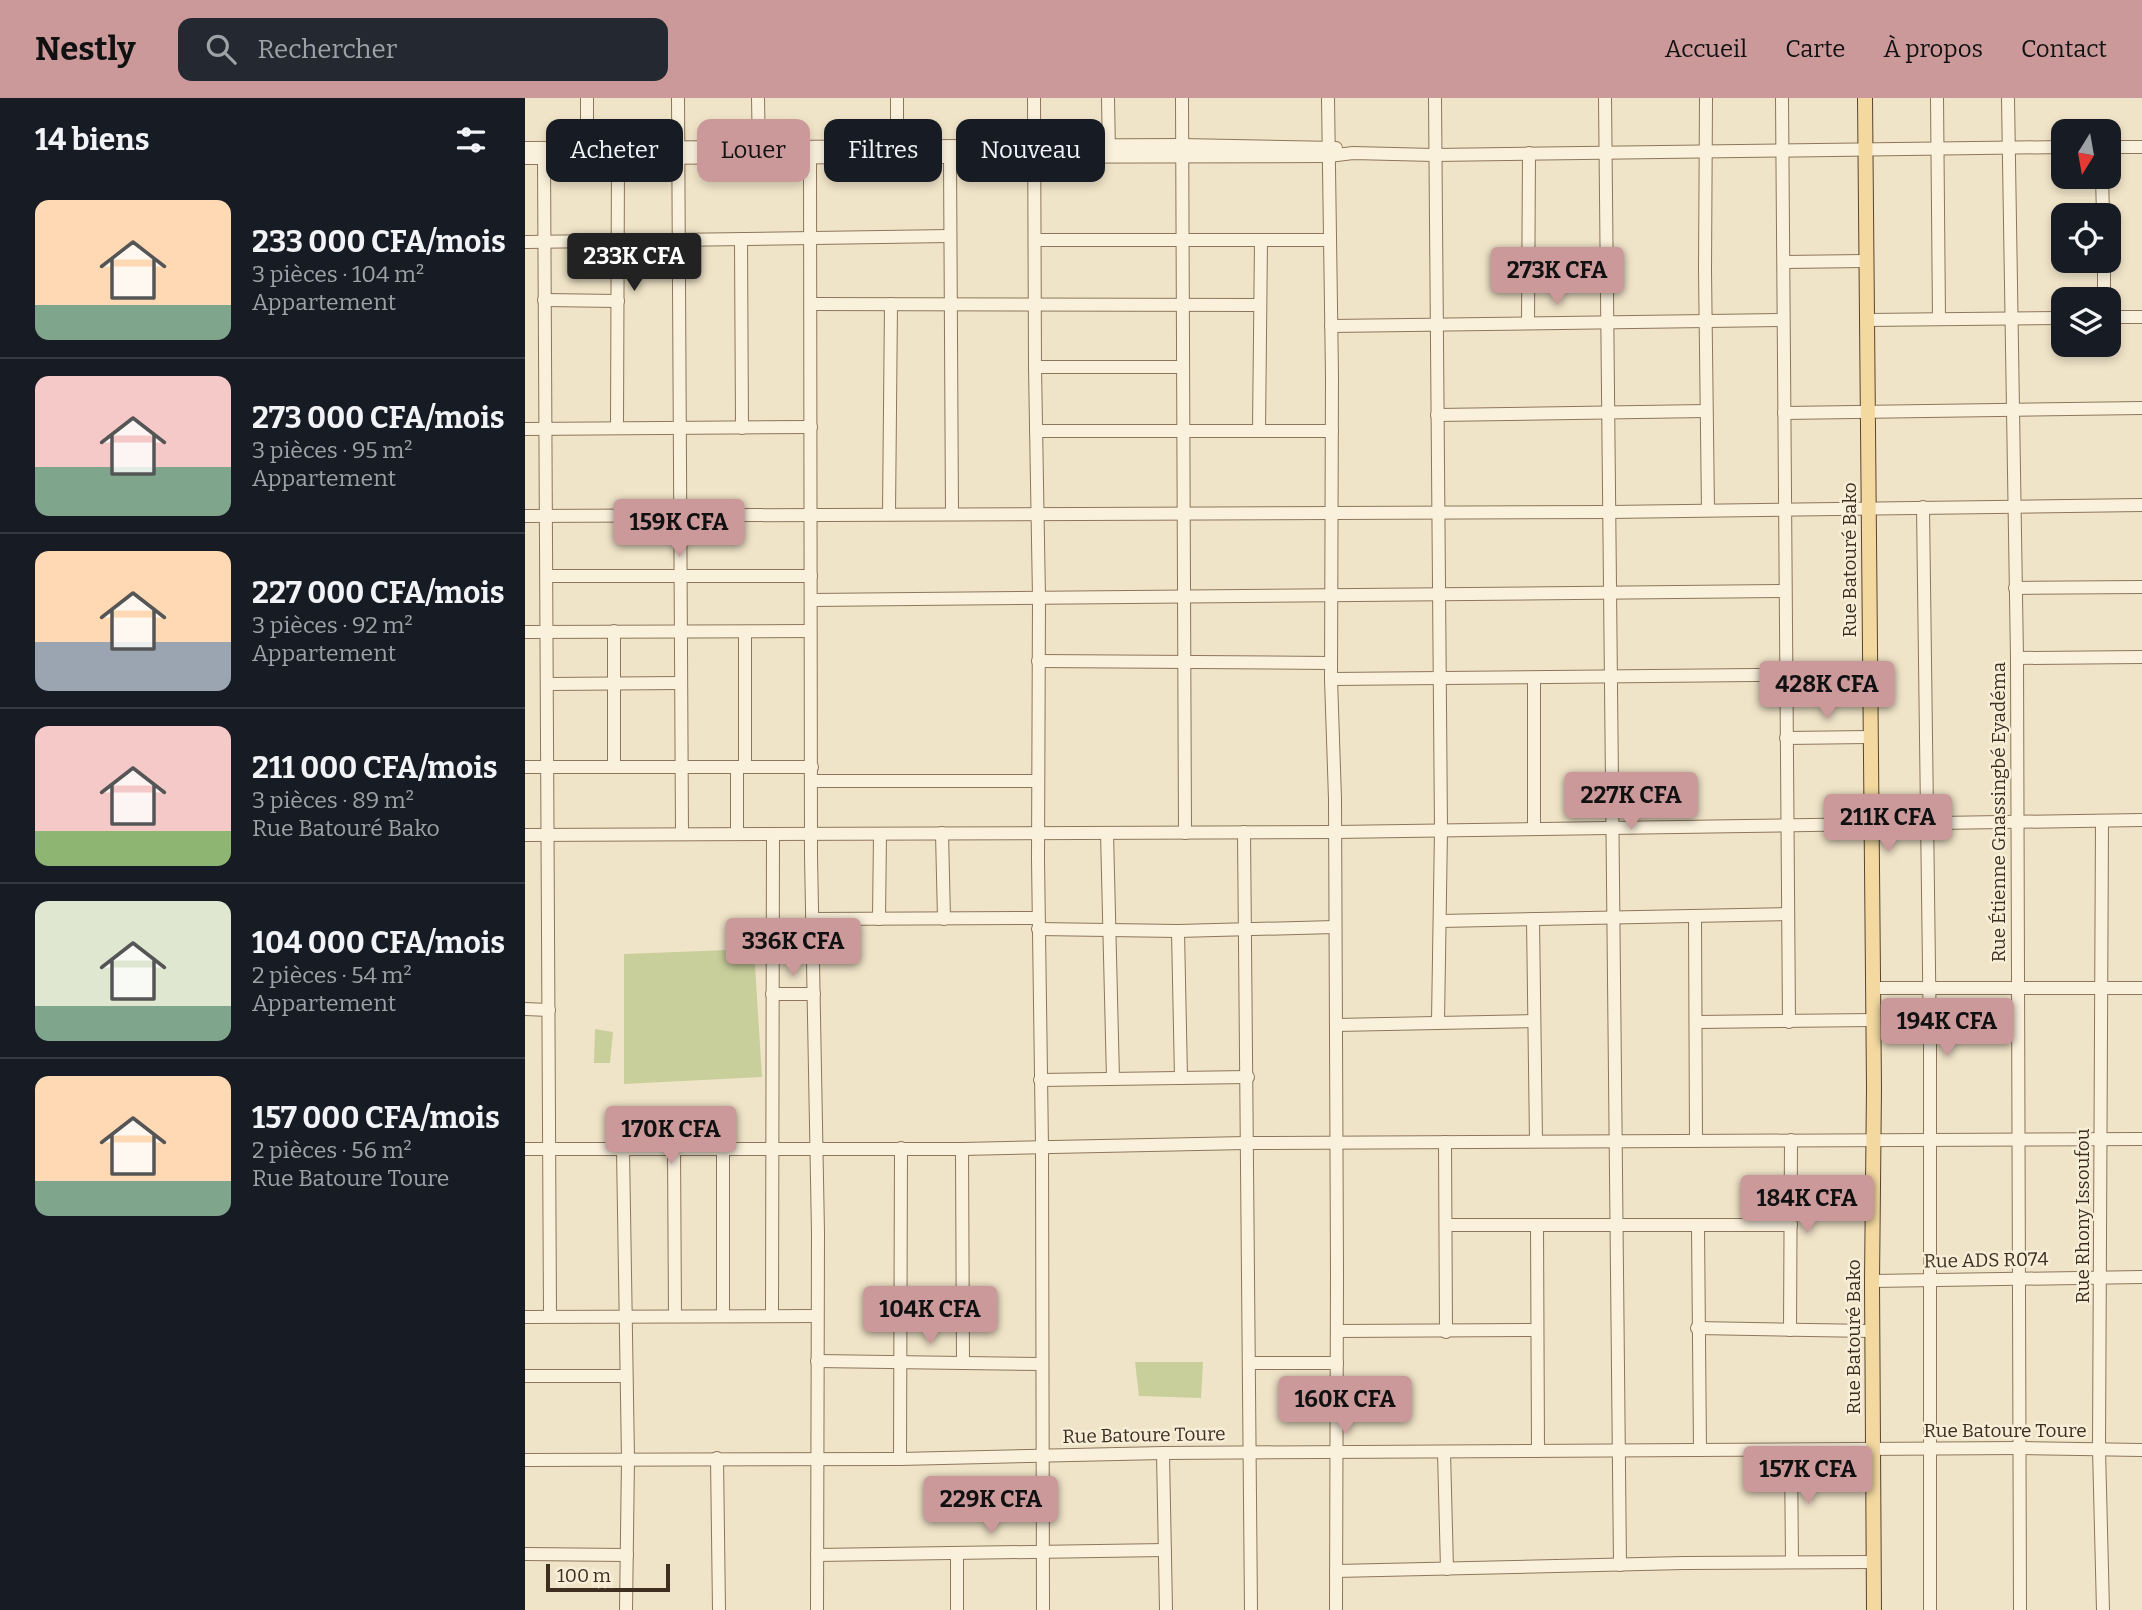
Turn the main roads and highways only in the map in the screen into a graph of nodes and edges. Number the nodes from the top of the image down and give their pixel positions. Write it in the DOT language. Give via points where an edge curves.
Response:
graph roads {
  1 [pos="1864,98"];
  2 [pos="1874,1610"];
  1 -- 2 [label="main road, Rue Batouré Bako"];
}
